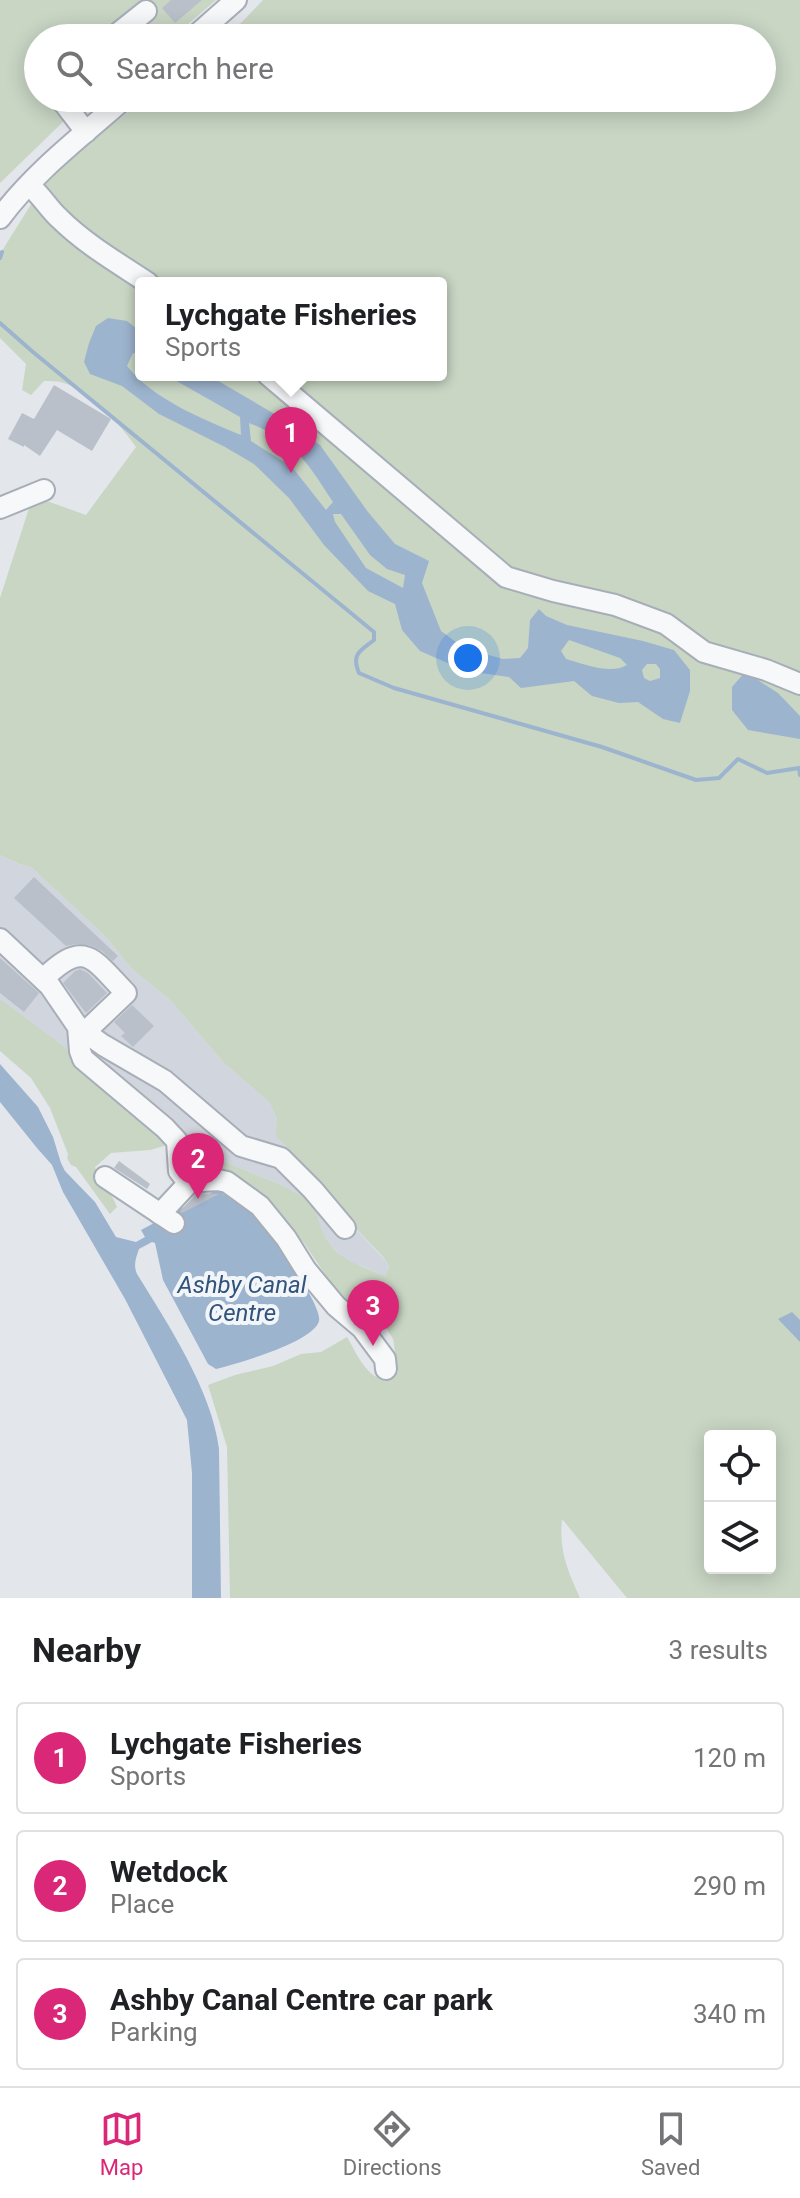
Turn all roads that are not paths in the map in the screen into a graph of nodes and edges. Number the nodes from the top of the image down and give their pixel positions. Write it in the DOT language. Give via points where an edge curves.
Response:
graph roads {
  1 [pos="236,0"];
  2 [pos="146,11"];
  3 [pos="130,24"];
  4 [pos="209,24"];
  5 [pos="71,112"];
  6 [pos="109,112"];
  7 [pos="86,132"];
  8 [pos="29,185"];
  9 [pos="0,218"];
  10 [pos="139,277"];
  11 [pos="275,381"];
  12 [pos="44,490"];
  13 [pos="0,508"];
  14 [pos="800,684"];
  15 [pos="0,939"];
  16 [pos="43,979"];
  17 [pos="82,1030"];
  18 [pos="105,1177"];
  19 [pos="191,1178"];
  20 [pos="345,1228"];
  21 [pos="386,1369"];
  1 -- 4 [label="street"];
  2 -- 3 [label="street"];
  5 -- 7 [label="street"];
  6 -- 7 [label="street"];
  7 -- 8 [label="street"];
  8 -- 9 [label="street"];
  8 -- 10 [label="street" via="57,217"];
  11 -- 14 [label="street" via="506,577 615,605 666,624 704,652"];
  12 -- 13 [label="street"];
  15 -- 16 [label="street"];
  16 -- 17 [label="street"];
  16 -- 17 [label="street" via="64,960 81,955 96,962 126,993"];
  17 -- 19 [label="street" via="83,1059 177,1141 179,1171"];
  17 -- 20 [label="street" via="165,1081 241,1146 281,1158"];
  18 -- 19 [label="street" via="167,1218"];
  19 -- 21 [label="street" via="227,1182 260,1206 336,1306 362,1328 385,1359"];
}
